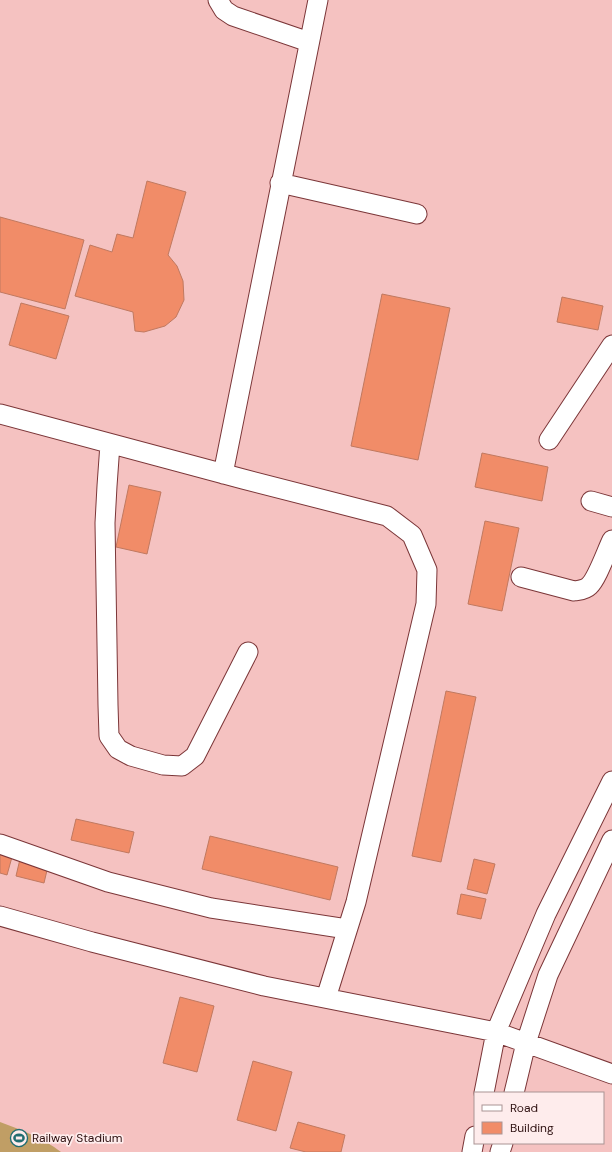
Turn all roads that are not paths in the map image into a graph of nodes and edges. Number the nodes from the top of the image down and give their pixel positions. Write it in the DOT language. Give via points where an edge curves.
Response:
graph roads {
  1 [pos="218,0"];
  2 [pos="318,0"];
  3 [pos="309,42"];
  4 [pos="280,183"];
  5 [pos="417,214"];
  6 [pos="612,345"];
  7 [pos="0,414"];
  8 [pos="549,440"];
  9 [pos="110,444"];
  10 [pos="223,474"];
  11 [pos="592,501"];
  12 [pos="612,508"];
  13 [pos="612,540"];
  14 [pos="521,577"];
  15 [pos="248,652"];
  16 [pos="612,781"];
  17 [pos="612,840"];
  18 [pos="0,844"];
  19 [pos="0,916"];
  20 [pos="347,929"];
  21 [pos="326,998"];
  22 [pos="496,1032"];
  23 [pos="526,1043"];
  24 [pos="612,1074"];
  25 [pos="484,1092"];
  26 [pos="514,1092"];
  27 [pos="474,1141"];
  28 [pos="472,1152"];
  1 -- 3 [label="street" via="224,10 233,16"];
  2 -- 3 [label="street"];
  3 -- 4 [label="street"];
  4 -- 5 [label="street"];
  4 -- 10 [label="street" via="246,368"];
  6 -- 8 [label="street"];
  7 -- 9 [label="street"];
  9 -- 10 [label="street"];
  9 -- 15 [label="street" via="105,523 109,736 118,749 131,756 163,765 182,766 195,756"];
  10 -- 20 [label="street" via="387,516 412,535 427,570 426,604 356,902"];
  11 -- 12 [label="street"];
  13 -- 14 [label="street" via="590,585 582,590 574,591"];
  16 -- 22 [label="street" via="546,914"];
  17 -- 23 [label="street" via="548,975"];
  18 -- 20 [label="street" via="137,890 211,908"];
  19 -- 21 [label="street" via="264,986"];
  20 -- 21 [label="street"];
  21 -- 22 [label="street"];
  22 -- 23 [label="street"];
  22 -- 25 [label="street"];
  23 -- 24 [label="street"];
  23 -- 26 [label="street"];
  27 -- 28 [label="street"];
}
